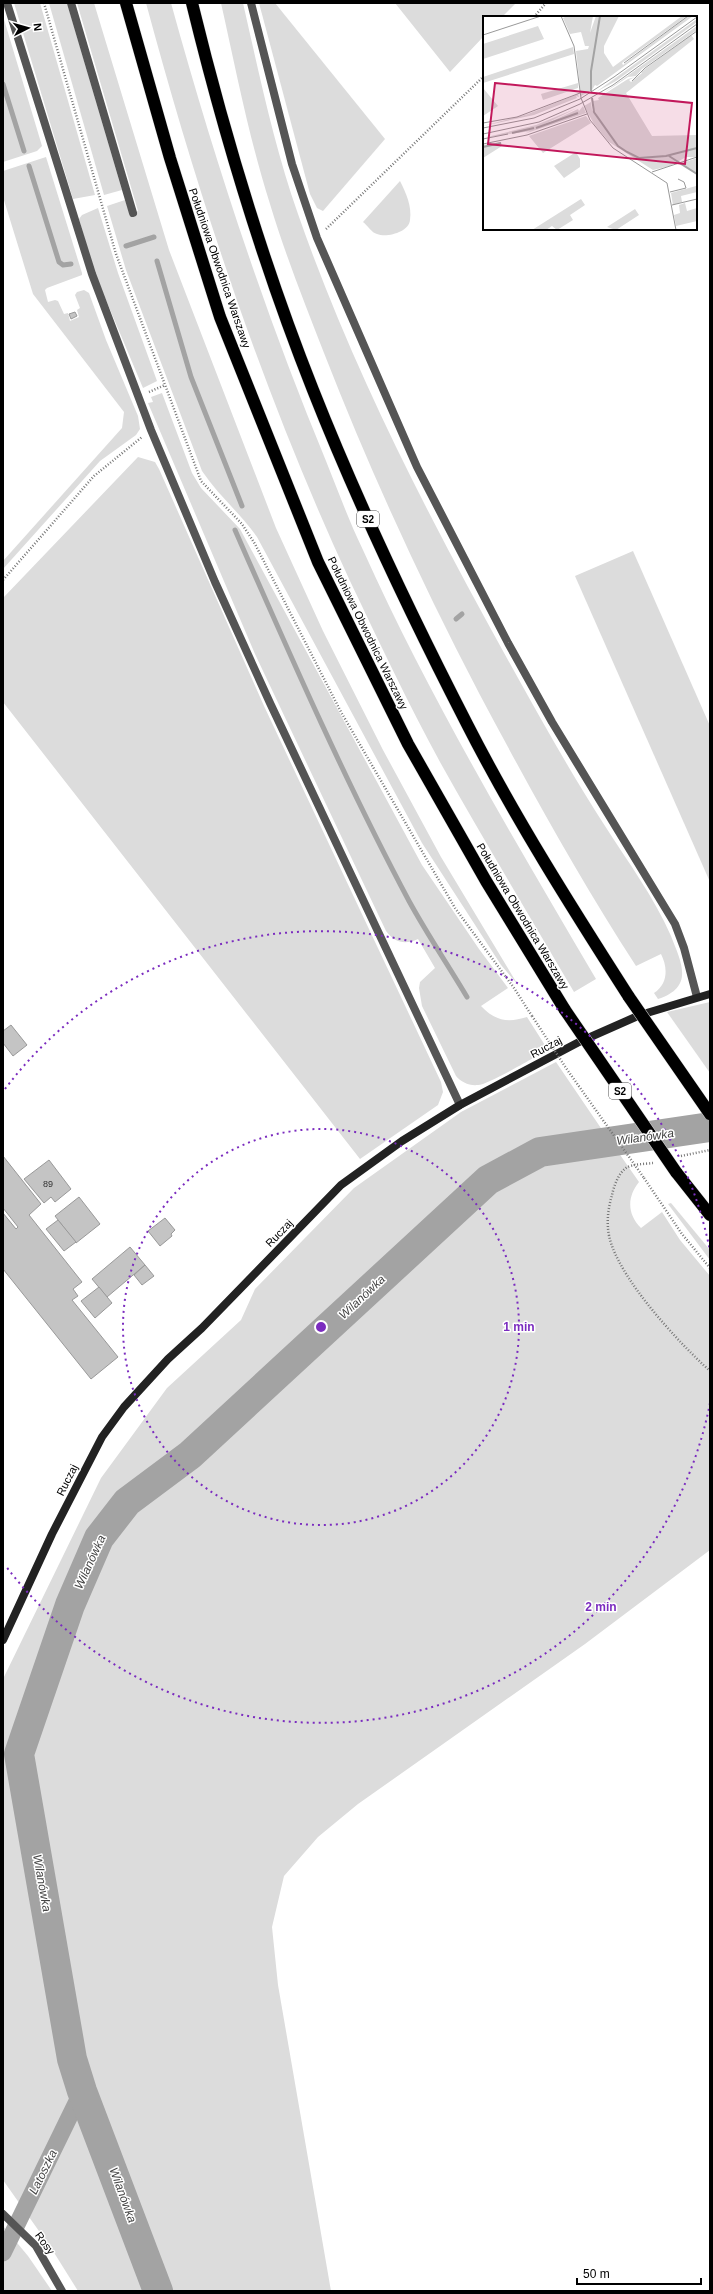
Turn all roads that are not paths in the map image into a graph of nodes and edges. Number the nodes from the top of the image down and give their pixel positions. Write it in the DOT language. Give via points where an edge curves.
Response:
graph roads {
  1 [pos="7,3"];
  2 [pos="71,3"];
  3 [pos="126,3"];
  4 [pos="192,3"];
  5 [pos="251,3"];
  6 [pos="133,213"];
  7 [pos="710,994"];
  8 [pos="697,997"];
  9 [pos="460,1105"];
  10 [pos="710,1114"];
  11 [pos="710,1215"];
  12 [pos="3,1640"];
  13 [pos="3,2214"];
  14 [pos="62,2291"];
  1 -- 9 [label="street" via="92,274 151,430 215,582 270,703"];
  2 -- 6 [label="street"];
  3 -- 11 [label="highway, Południowa Obwodnica Warszawy / S2, bridge" via="170,158 220,317 318,562 408,744 486,881 565,1010 676,1172"];
  4 -- 10 [label="highway, S2, bridge" via="228,143 279,298 313,390 355,490 412,614 468,726 536,847 629,998"];
  5 -- 8 [label="street" via="292,164 317,238 417,467 508,643 567,747 675,924"];
  7 -- 8 [label="street, Ruczaj"];
  8 -- 9 [label="street, Ruczaj" via="640,1015 584,1039"];
  9 -- 12 [label="street, Ruczaj" via="377,1158 342,1185 202,1328 168,1359 124,1407 102,1437 52,1534"];
  13 -- 14 [label="street, Rosy" via="36,2246"];
}
